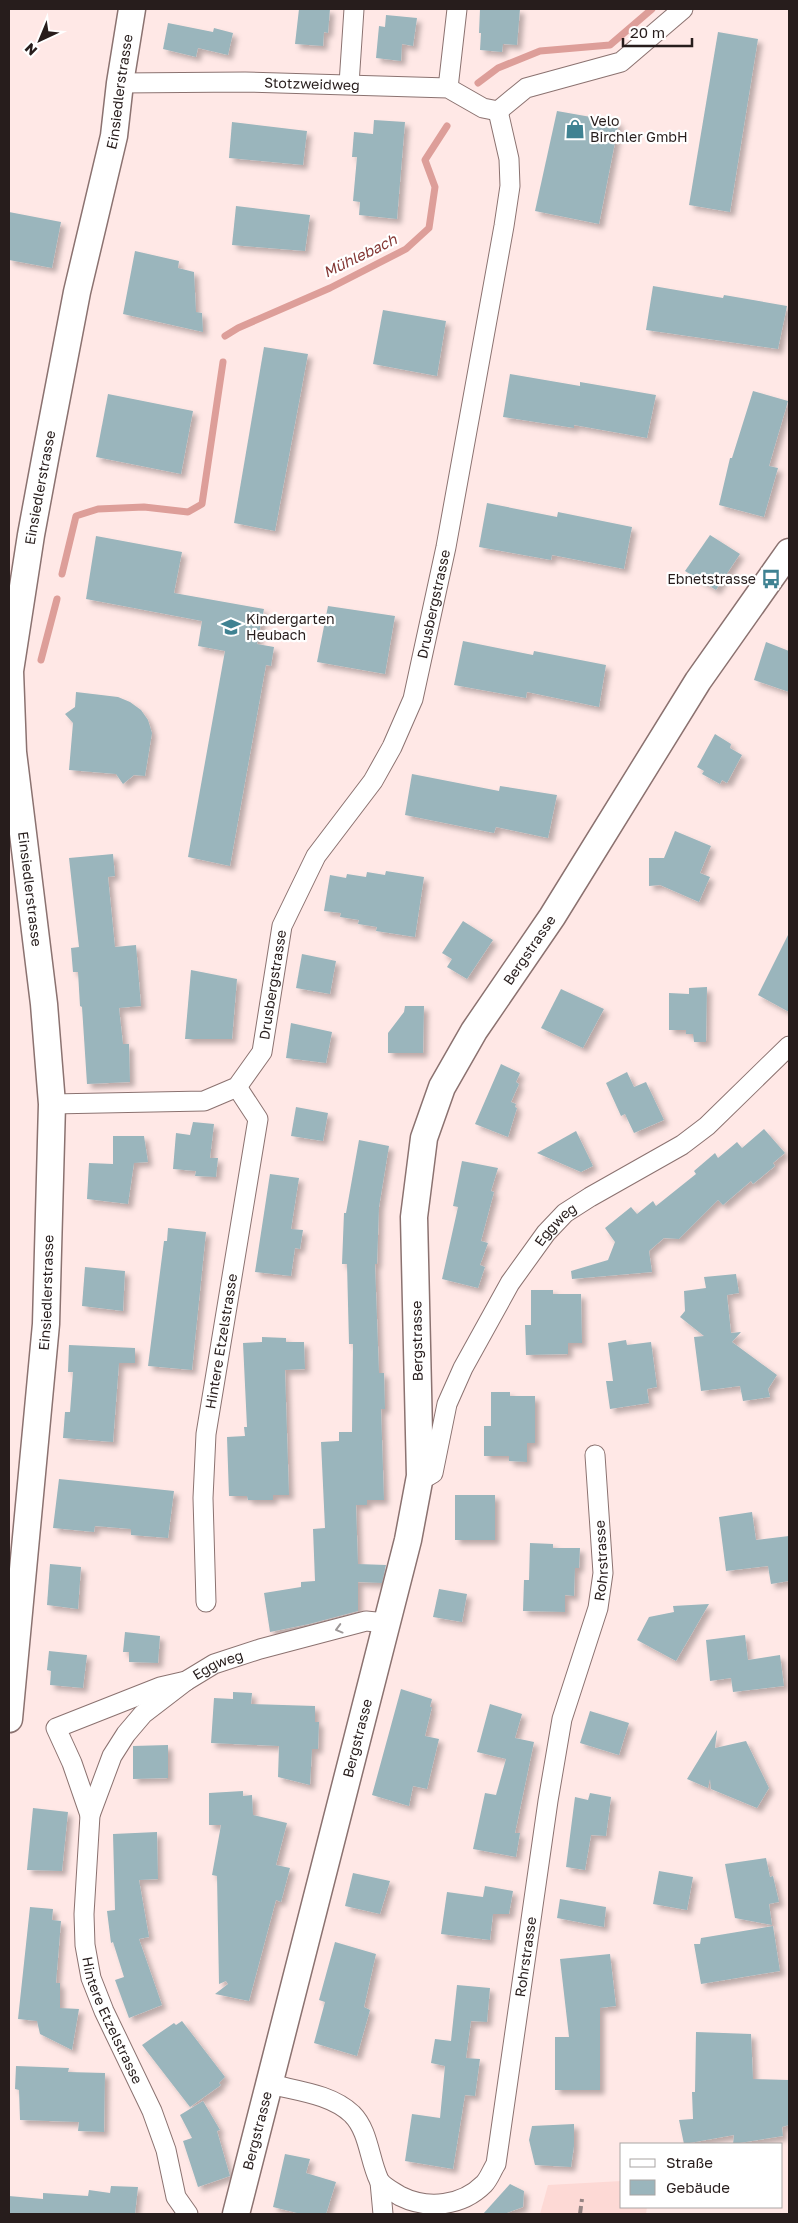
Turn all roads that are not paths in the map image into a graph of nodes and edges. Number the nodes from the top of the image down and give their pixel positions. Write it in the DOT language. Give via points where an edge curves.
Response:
graph roads {
  1 [pos="132,9"];
  2 [pos="354,9"];
  3 [pos="458,9"];
  4 [pos="683,9"];
  5 [pos="120,83"];
  6 [pos="349,84"];
  7 [pos="448,88"];
  8 [pos="498,111"];
  9 [pos="789,552"];
  10 [pos="15,816"];
  11 [pos="789,1046"];
  12 [pos="237,1087"];
  13 [pos="52,1104"];
  14 [pos="595,1455"];
  15 [pos="420,1476"];
  16 [pos="206,1602"];
  17 [pos="386,1623"];
  18 [pos="186,1681"];
  19 [pos="9,1720"];
  20 [pos="56,1728"];
  21 [pos="90,1815"];
  22 [pos="270,2084"];
  23 [pos="380,2182"];
  24 [pos="188,2214"];
  25 [pos="236,2214"];
  26 [pos="383,2214"];
  1 -- 5 [label="street, Einsiedlerstrasse"];
  2 -- 6 [label="street"];
  3 -- 7 [label="street"];
  4 -- 8 [label="street" via="621,62 526,88"];
  5 -- 6 [label="street, Stotzweidweg"];
  5 -- 10 [label="street, Einsiedlerstrasse" via="114,136 78,292 32,526 15,632 10,671"];
  6 -- 7 [label="street, Stotzweidweg"];
  7 -- 8 [label="street, Stotzweidweg" via="483,108"];
  8 -- 12 [label="street, Drusbergstrasse" via="509,159 510,186 446,547 413,699 373,781 316,856 282,926 262,1052"];
  9 -- 15 [label="street, Bergstrasse" via="698,682 552,917 474,1031 442,1087 424,1138 414,1217"];
  10 -- 13 [label="street, Einsiedlerstrasse" via="43,994"];
  11 -- 15 [label="street, Eggweg" via="682,1145 565,1213 546,1233 520,1268 484,1328 447,1404 433,1473"];
  12 -- 13 [label="street" via="204,1102"];
  12 -- 16 [label="street, Hintere Etzelstrasse" via="258,1119 206,1434 203,1498"];
  13 -- 19 [label="street, Einsiedlerstrasse" via="46,1324"];
  14 -- 23 [label="street, Rohrstrasse" via="603,1573 598,1608 562,1720 496,2164 485,2183 462,2200 440,2205 413,2202"];
  15 -- 17 [label="street, Bergstrasse" via="408,1540"];
  17 -- 18 [label="street, Eggweg, one-way" via="366,1622 260,1649 214,1664"];
  17 -- 22 [label="street, Bergstrasse"];
  18 -- 20 [label="street, Eggweg" via="160,1687"];
  18 -- 21 [label="street, Hintere Etzelstrasse" via="143,1714 126,1734 112,1756"];
  20 -- 21 [label="street, Hintere Etzelstrasse"];
  21 -- 24 [label="street, Hintere Etzelstrasse" via="84,1914 91,1978 152,2111 166,2150 176,2198"];
  22 -- 23 [label="street" via="322,2097 338,2103 352,2114 363,2130"];
  22 -- 25 [label="street, Bergstrasse"];
  23 -- 26 [label="street"];
}
